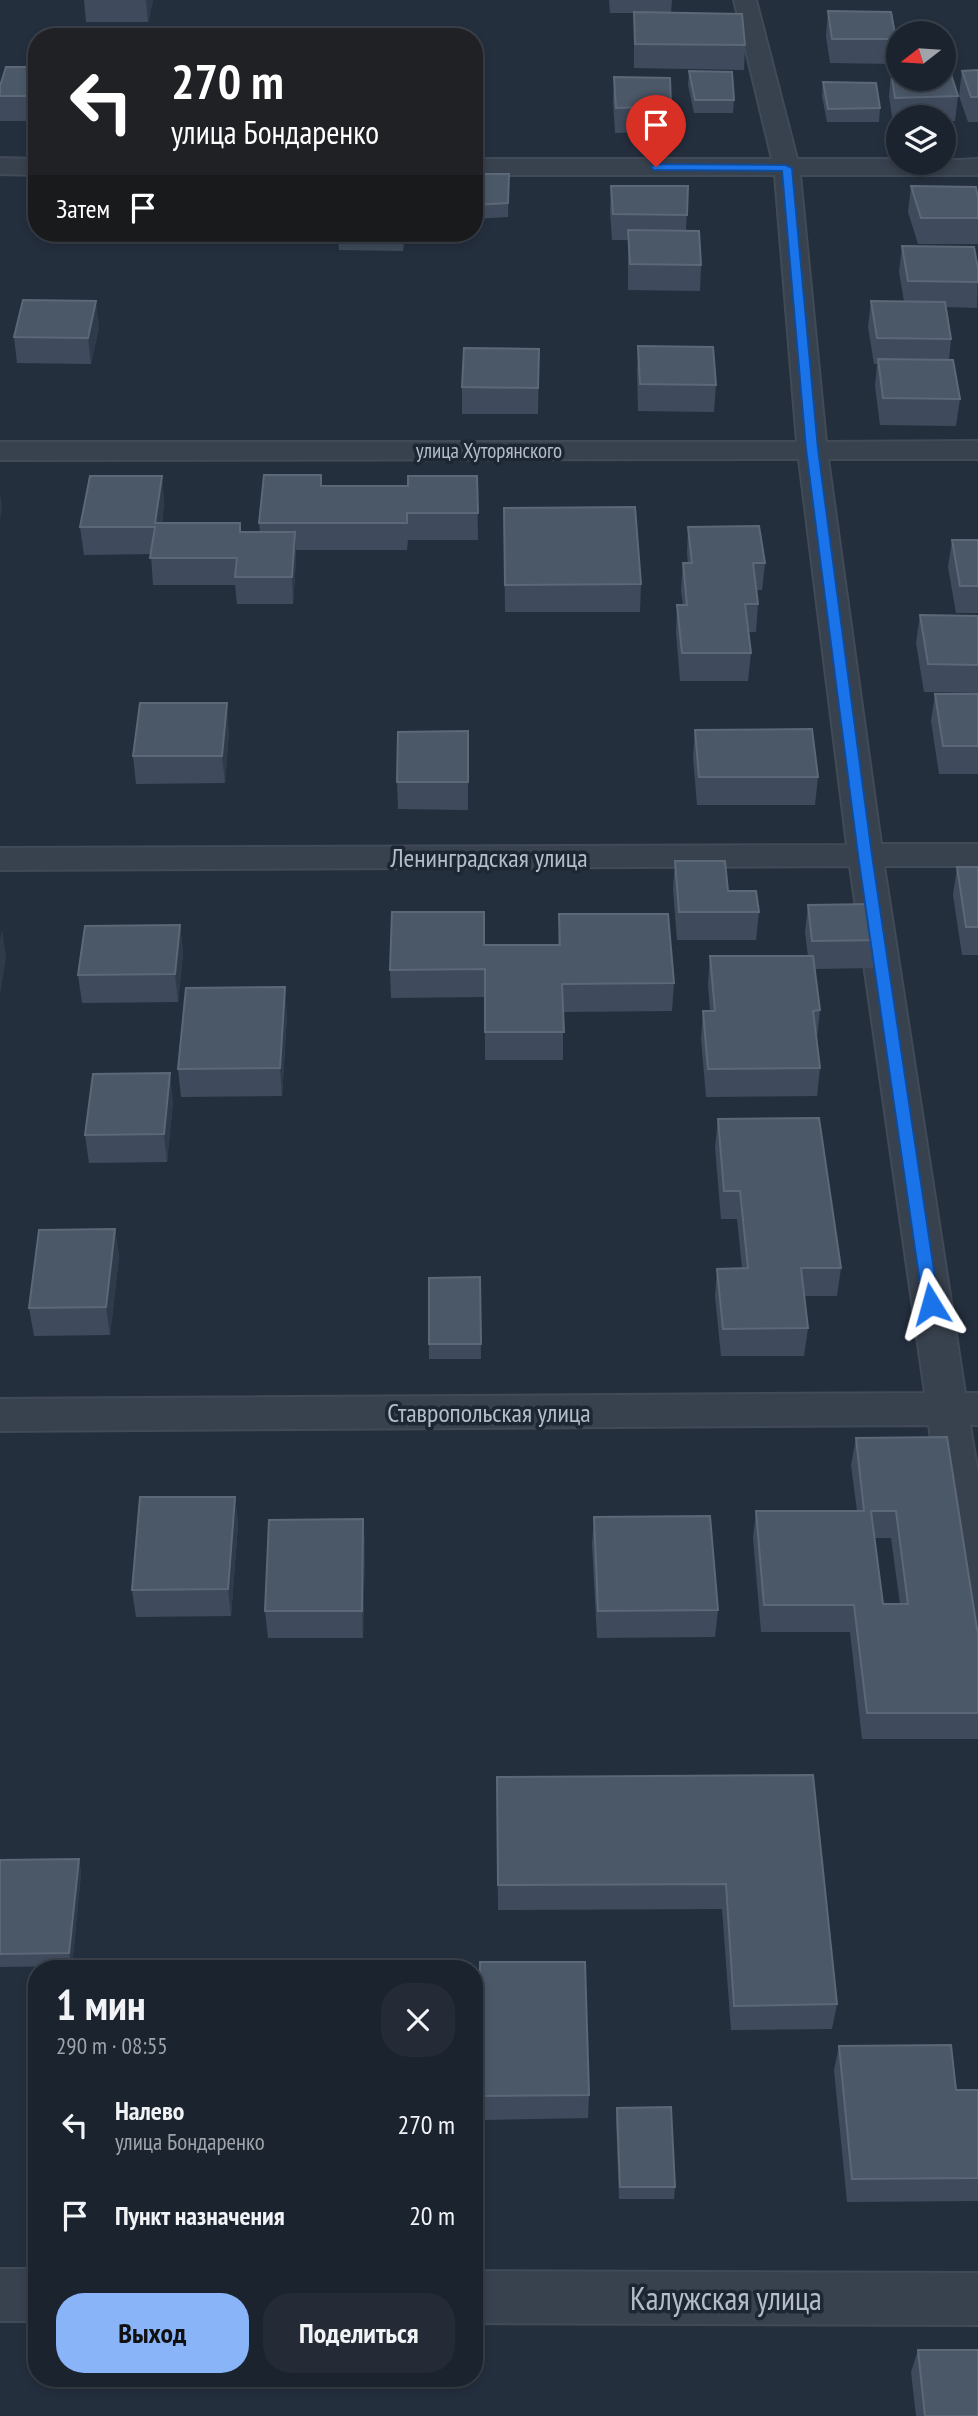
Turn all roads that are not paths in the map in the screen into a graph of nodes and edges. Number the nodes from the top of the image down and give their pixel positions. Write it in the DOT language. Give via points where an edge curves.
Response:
graph roads {
  1 [pos="746,0"];
  2 [pos="0,166"];
  3 [pos="28,167"];
  4 [pos="483,167"];
  5 [pos="978,167"];
  6 [pos="786,168"];
  7 [pos="812,449"];
  8 [pos="978,450"];
  9 [pos="0,451"];
  10 [pos="865,855"];
  11 [pos="978,855"];
  12 [pos="0,859"];
  13 [pos="962,1409"];
  14 [pos="0,1415"];
  15 [pos="978,1615"];
  16 [pos="0,2295"];
  17 [pos="28,2295"];
  18 [pos="483,2297"];
  19 [pos="978,2299"];
  1 -- 6 [label="street"];
  2 -- 3 [label="street"];
  4 -- 6 [label="street"];
  5 -- 6 [label="street"];
  6 -- 7 [label="street"];
  7 -- 8 [label="street, улица Хуторянского"];
  7 -- 9 [label="street, улица Хуторянского"];
  7 -- 10 [label="street"];
  10 -- 11 [label="street, Ленинградская улица"];
  10 -- 12 [label="street, Ленинградская улица"];
  10 -- 13 [label="street"];
  13 -- 14 [label="street, Ставропольская улица"];
  13 -- 15 [label="street"];
  16 -- 17 [label="street"];
  18 -- 19 [label="street, Калужская улица"];
}
